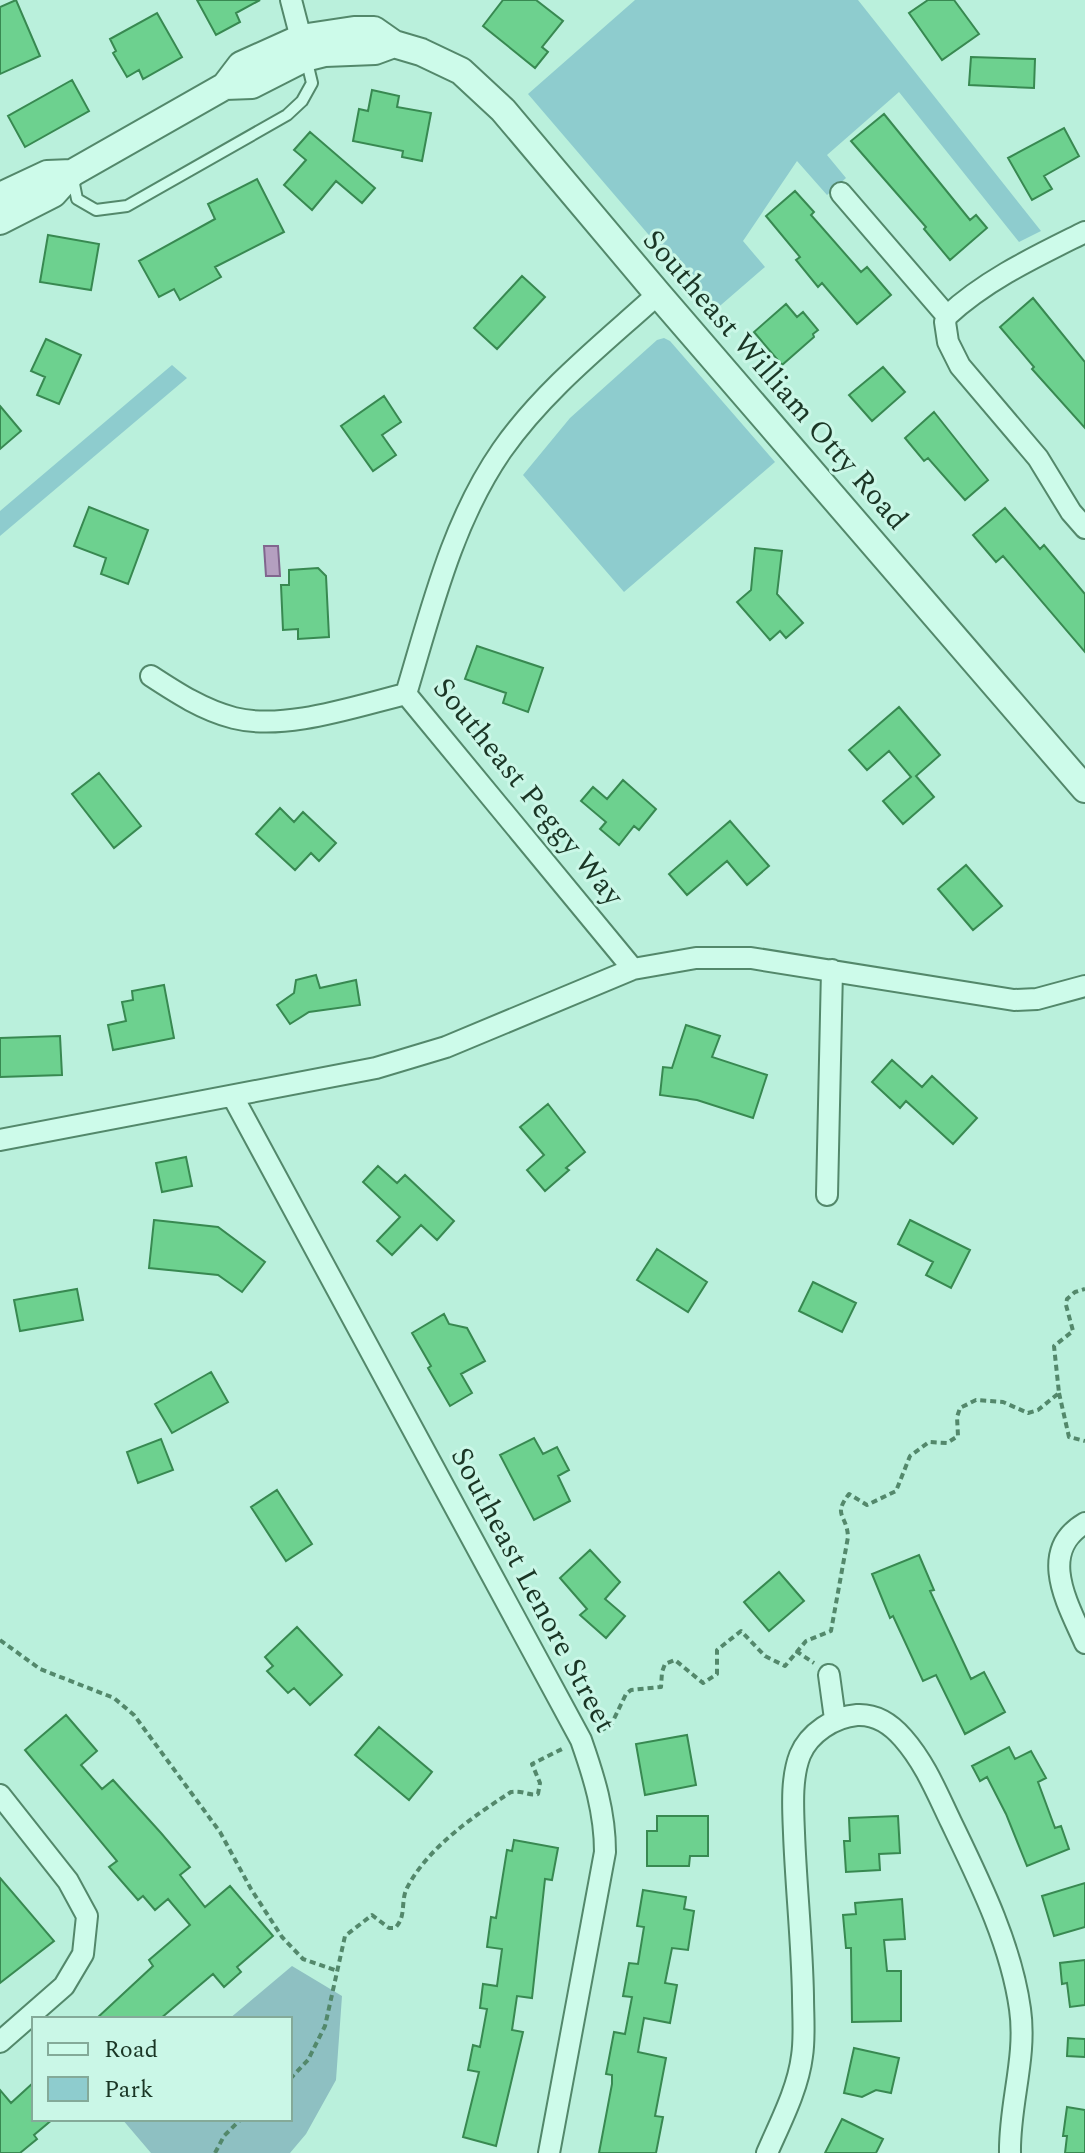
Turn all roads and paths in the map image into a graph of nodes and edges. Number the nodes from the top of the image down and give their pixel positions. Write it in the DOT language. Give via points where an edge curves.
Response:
graph roads {
  1 [pos="291,0"];
  2 [pos="303,48"];
  3 [pos="72,173"];
  4 [pos="841,193"];
  5 [pos="0,196"];
  6 [pos="0,221"];
  7 [pos="1085,232"];
  8 [pos="658,294"];
  9 [pos="947,316"];
  10 [pos="1085,528"];
  11 [pos="151,676"];
  12 [pos="406,694"];
  13 [pos="1085,789"];
  14 [pos="633,969"];
  15 [pos="832,970"];
  16 [pos="1085,986"];
  17 [pos="233,1097"];
  18 [pos="0,1140"];
  19 [pos="827,1195"];
  20 [pos="1085,1289"];
  21 [pos="1059,1393"];
  22 [pos="1085,1441"];
  23 [pos="1085,1523"];
  24 [pos="0,1640"];
  25 [pos="1085,1643"];
  26 [pos="829,1675"];
  27 [pos="835,1719"];
  28 [pos="594,1734"];
  29 [pos="568,1746"];
  30 [pos="0,1795"];
  31 [pos="338,1971"];
  32 [pos="0,2042"];
  33 [pos="292,2077"];
  34 [pos="239,2121"];
  35 [pos="215,2153"];
  36 [pos="549,2153"];
  37 [pos="767,2153"];
  38 [pos="1010,2153"];
  1 -- 2 [label="street"];
  2 -- 3 [label="street, Southeast William Otty Road" via="241,65 225,86"];
  2 -- 3 [label="lane" via="312,83 287,115 127,206 96,210 77,199"];
  2 -- 8 [label="street, Southeast William Otty Road" via="354,30 374,30 394,44 444,62 480,86"];
  3 -- 5 [label="street, Southeast William Otty Road" via="47,174"];
  3 -- 6 [label="street, Southeast William Otty Road" via="53,194"];
  4 -- 9 [label="street"];
  7 -- 9 [label="street" via="997,278"];
  8 -- 12 [label="street, Southeast Peggy Way" via="554,389 503,449 458,533"];
  8 -- 13 [label="street, Southeast William Otty Road"];
  9 -- 10 [label="street" via="948,342 960,366 1038,458"];
  11 -- 12 [label="street" via="189,701 236,718 271,721"];
  12 -- 14 [label="street, Southeast Peggy Way"];
  14 -- 15 [label="street" via="723,957"];
  14 -- 17 [label="street" via="446,1047 376,1068"];
  15 -- 16 [label="street" via="1014,1000"];
  15 -- 19 [label="street"];
  17 -- 18 [label="street"];
  17 -- 36 [label="street, Southeast Lenore Street" via="555,1690 596,1783 605,1852"];
  20 -- 21 [label="path" via="1067,1299 1073,1331 1054,1346"];
  21 -- 22 [label="path" via="1069,1437"];
  21 -- 28 [label="path" via="1028,1413 1003,1402 976,1400 960,1408 958,1436 947,1443 929,1442 910,1456 892,1494 867,1505 849,1494 839,1513 848,1537 831,1631 806,1641 785,1666 765,1656 741,1631 717,1650 717,1674 703,1683 675,1660 665,1664 661,1687 631,1690 611,1725"];
  23 -- 25 [label="street" via="1064,1545 1058,1570"];
  24 -- 31 [label="path" via="40,1669 114,1698 134,1715 220,1832 282,1937 303,1959"];
  26 -- 27 [label="street"];
  27 -- 37 [label="street" via="805,1745 799,1758 793,1806 802,2058"];
  27 -- 38 [label="street" via="871,1715 903,1738 926,1768 988,1903 1021,2010"];
  29 -- 31 [label="path" via="532,1764 540,1783 538,1794 511,1792 453,1833 405,1891 404,1914 395,1928 372,1915 345,1936"];
  30 -- 32 [label="street" via="68,1881 87,1916 87,1932 83,1954 64,1986"];
  31 -- 33 [label="path" via="325,2026 308,2060"];
  34 -- 35 [label="path"];
}
